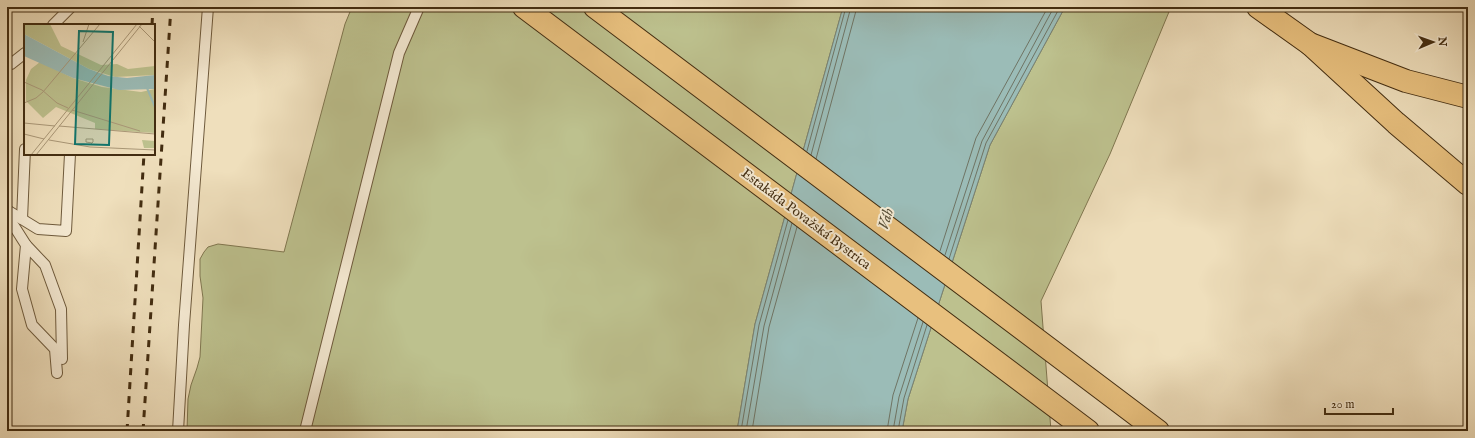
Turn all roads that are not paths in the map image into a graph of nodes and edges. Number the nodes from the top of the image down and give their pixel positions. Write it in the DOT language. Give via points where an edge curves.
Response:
graph roads {
  1 [pos="71,7"];
  2 [pos="208,7"];
  3 [pos="419,7"];
  4 [pos="524,7"];
  5 [pos="595,7"];
  6 [pos="1258,7"];
  7 [pos="54,24"];
  8 [pos="1310,44"];
  9 [pos="24,54"];
  10 [pos="7,65"];
  11 [pos="1468,97"];
  12 [pos="25,155"];
  13 [pos="70,155"];
  14 [pos="1468,184"];
  15 [pos="7,210"];
  16 [pos="7,215"];
  17 [pos="22,219"];
  18 [pos="26,245"];
  19 [pos="178,431"];
  20 [pos="305,431"];
  21 [pos="1088,431"];
  22 [pos="1158,431"];
  1 -- 7 [label="lane"];
  2 -- 19 [label="lane"];
  3 -- 20 [label="lane" via="399,53"];
  4 -- 21 [label="highway, Estakáda Považská Bystrica"];
  5 -- 22 [label="highway"];
  6 -- 8 [label="highway"];
  8 -- 11 [label="highway" via="1406,81"];
  8 -- 14 [label="highway" via="1396,123"];
  9 -- 10 [label="lane"];
  12 -- 17 [label="lane"];
  13 -- 17 [label="lane" via="66,231 38,229"];
  15 -- 17 [label="lane"];
  16 -- 18 [label="lane"];
  18 -- 18 [label="lane" via="45,265 61,310 60,373 55,349 32,325 22,289"];
}
